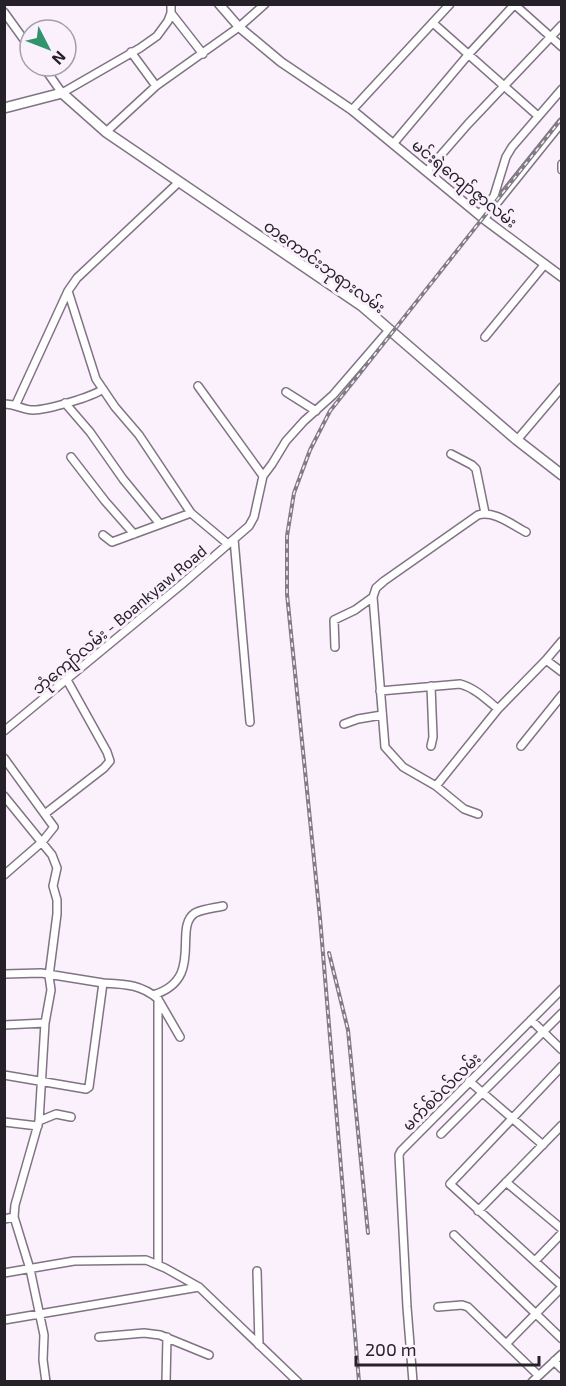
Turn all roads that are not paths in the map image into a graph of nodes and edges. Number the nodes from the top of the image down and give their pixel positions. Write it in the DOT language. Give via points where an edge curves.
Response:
graph roads {
  1 [pos="219,4"];
  2 [pos="265,4"];
  3 [pos="450,4"];
  4 [pos="515,5"];
  5 [pos="171,9"];
  6 [pos="4,12"];
  7 [pos="433,23"];
  8 [pos="561,25"];
  9 [pos="239,27"];
  10 [pos="18,31"];
  11 [pos="550,37"];
  12 [pos="561,47"];
  13 [pos="131,52"];
  14 [pos="203,54"];
  15 [pos="468,55"];
  16 [pos="51,78"];
  17 [pos="156,86"];
  18 [pos="504,87"];
  19 [pos="561,89"];
  20 [pos="62,93"];
  21 [pos="4,108"];
  22 [pos="352,110"];
  23 [pos="538,116"];
  24 [pos="561,122"];
  25 [pos="106,132"];
  26 [pos="393,144"];
  27 [pos="561,164"];
  28 [pos="561,170"];
  29 [pos="426,171"];
  30 [pos="179,182"];
  31 [pos="482,217"];
  32 [pos="545,264"];
  33 [pos="561,277"];
  34 [pos="68,291"];
  35 [pos="389,330"];
  36 [pos="484,338"];
  37 [pos="198,386"];
  38 [pos="561,387"];
  39 [pos="103,389"];
  40 [pos="286,392"];
  41 [pos="65,403"];
  42 [pos="4,404"];
  43 [pos="16,404"];
  44 [pos="316,411"];
  45 [pos="517,440"];
  46 [pos="451,454"];
  47 [pos="71,456"];
  48 [pos="263,476"];
  49 [pos="561,476"];
  50 [pos="191,513"];
  51 [pos="485,513"];
  52 [pos="160,524"];
  53 [pos="526,532"];
  54 [pos="134,534"];
  55 [pos="104,535"];
  56 [pos="231,542"];
  57 [pos="374,597"];
  58 [pos="561,641"];
  59 [pos="335,647"];
  60 [pos="546,660"];
  61 [pos="561,672"];
  62 [pos="67,680"];
  63 [pos="431,687"];
  64 [pos="380,691"];
  65 [pos="561,695"];
  66 [pos="498,709"];
  67 [pos="382,715"];
  68 [pos="250,722"];
  69 [pos="344,724"];
  70 [pos="4,731"];
  71 [pos="431,746"];
  72 [pos="521,746"];
  73 [pos="4,759"];
  74 [pos="436,786"];
  75 [pos="4,796"];
  76 [pos="46,813"];
  77 [pos="478,814"];
  78 [pos="42,842"];
  79 [pos="4,875"];
  80 [pos="223,906"];
  81 [pos="5,974"];
  82 [pos="49,976"];
  83 [pos="103,983"];
  84 [pos="560,993"];
  85 [pos="155,997"];
  86 [pos="561,1013"];
  87 [pos="531,1020"];
  88 [pos="45,1023"];
  89 [pos="4,1025"];
  90 [pos="543,1033"];
  91 [pos="180,1037"];
  92 [pos="561,1050"];
  93 [pos="561,1066"];
  94 [pos="4,1075"];
  95 [pos="469,1081"];
  96 [pos="41,1082"];
  97 [pos="481,1092"];
  98 [pos="71,1117"];
  99 [pos="511,1118"];
  100 [pos="4,1122"];
  101 [pos="38,1124"];
  102 [pos="561,1125"];
  103 [pos="441,1134"];
  104 [pos="543,1145"];
  105 [pos="506,1182"];
  106 [pos="478,1211"];
  107 [pos="14,1217"];
  108 [pos="4,1219"];
  109 [pos="561,1231"];
  110 [pos="454,1235"];
  111 [pos="535,1261"];
  112 [pos="158,1264"];
  113 [pos="30,1269"];
  114 [pos="257,1271"];
  115 [pos="4,1273"];
  116 [pos="561,1286"];
  117 [pos="199,1287"];
  118 [pos="438,1307"];
  119 [pos="536,1314"];
  120 [pos="38,1315"];
  121 [pos="4,1320"];
  122 [pos="99,1337"];
  123 [pos="167,1337"];
  124 [pos="561,1339"];
  125 [pos="506,1344"];
  126 [pos="259,1345"];
  127 [pos="209,1354"];
  128 [pos="561,1354"];
  129 [pos="554,1361"];
  130 [pos="561,1368"];
  131 [pos="538,1375"];
  132 [pos="46,1382"];
  133 [pos="166,1382"];
  134 [pos="298,1382"];
  135 [pos="413,1382"];
  136 [pos="532,1382"];
  1 -- 9 [label="street, မင်းရဲကျော်ဇွာလမ်း"];
  2 -- 9 [label="street"];
  3 -- 7 [label="street"];
  4 -- 11 [label="street"];
  4 -- 15 [label="street"];
  5 -- 13 [label="street" via="157,36"];
  5 -- 14 [label="street"];
  6 -- 10 [label="street"];
  7 -- 15 [label="street"];
  7 -- 22 [label="street"];
  8 -- 11 [label="street"];
  9 -- 14 [label="street"];
  9 -- 22 [label="street, မင်းရဲကျော်ဇွာလမ်း" via="281,62"];
  11 -- 12 [label="street"];
  11 -- 18 [label="street"];
  13 -- 17 [label="street"];
  13 -- 20 [label="street"];
  14 -- 17 [label="street"];
  15 -- 18 [label="street"];
  15 -- 26 [label="street"];
  16 -- 20 [label="street"];
  17 -- 25 [label="street"];
  18 -- 23 [label="street"];
  18 -- 29 [label="street"];
  19 -- 23 [label="street"];
  20 -- 21 [label="main road"];
  20 -- 25 [label="main road, တကောင်းဘုရားလမ်း"];
  22 -- 26 [label="street, မင်းရဲကျော်ဇွာလမ်း"];
  23 -- 31 [label="street" via="512,147"];
  24 -- 31 [label="street"];
  25 -- 30 [label="main road, တကောင်းဘုရားလမ်း"];
  26 -- 29 [label="street, မင်းရဲကျော်ဇွာလမ်း"];
  27 -- 28 [label="street"];
  29 -- 31 [label="street, မင်းရဲကျော်ဇွာလမ်း"];
  30 -- 34 [label="street" via="98,257"];
  30 -- 35 [label="main road, တကောင်းဘုရားလမ်း" via="362,306"];
  31 -- 32 [label="street, မင်းရဲကျော်ဇွာလမ်း"];
  32 -- 33 [label="street, မင်းရဲကျော်ဇွာလမ်း"];
  32 -- 36 [label="street"];
  34 -- 39 [label="street" via="93,373"];
  34 -- 43 [label="street"];
  35 -- 44 [label="street"];
  35 -- 45 [label="main road, တကောင်းဘုရားလမ်း"];
  37 -- 48 [label="street"];
  38 -- 45 [label="street"];
  39 -- 41 [label="street"];
  39 -- 50 [label="street"];
  40 -- 44 [label="street"];
  41 -- 43 [label="street" via="34,410"];
  41 -- 52 [label="street"];
  42 -- 43 [label="street"];
  44 -- 48 [label="street" via="294,431"];
  45 -- 49 [label="main road, တကောင်းဘုရားလမ်း"];
  46 -- 51 [label="street" via="476,470"];
  47 -- 54 [label="street"];
  48 -- 56 [label="street, ဘုံကျော်လမ်း - Boankyaw Road" via="254,517"];
  50 -- 52 [label="street"];
  50 -- 56 [label="street"];
  51 -- 53 [label="street"];
  51 -- 57 [label="street" via="384,581 376,588"];
  52 -- 54 [label="street"];
  54 -- 55 [label="street" via="112,542"];
  56 -- 62 [label="street, ဘုံကျော်လမ်း - Boankyaw Road"];
  56 -- 68 [label="street"];
  57 -- 59 [label="street" via="334,620"];
  57 -- 64 [label="street"];
  58 -- 60 [label="street"];
  60 -- 61 [label="street"];
  60 -- 66 [label="street"];
  62 -- 70 [label="street, ဘုံကျော်လမ်း - Boankyaw Road"];
  62 -- 76 [label="street" via="110,761"];
  63 -- 64 [label="street"];
  63 -- 66 [label="street" via="468,686"];
  63 -- 71 [label="street"];
  64 -- 67 [label="street"];
  65 -- 72 [label="street"];
  66 -- 74 [label="street"];
  67 -- 69 [label="street"];
  67 -- 74 [label="street" via="385,747 392,757"];
  73 -- 76 [label="street"];
  74 -- 77 [label="street" via="464,809"];
  75 -- 78 [label="street"];
  76 -- 78 [label="street" via="54,827"];
  78 -- 79 [label="street"];
  78 -- 82 [label="street" via="57,868 53,886 57,914"];
  80 -- 85 [label="street" via="192,916 187,928 184,970"];
  81 -- 82 [label="street"];
  82 -- 83 [label="street"];
  82 -- 88 [label="street" via="51,990"];
  83 -- 85 [label="street" via="123,983"];
  83 -- 96 [label="street" via="89,1087"];
  84 -- 87 [label="street, မက်စ်ဝဲလ်လမ်း"];
  85 -- 91 [label="street"];
  85 -- 112 [label="street"];
  86 -- 90 [label="street"];
  87 -- 90 [label="street"];
  87 -- 95 [label="street, မက်စ်ဝဲလ်လမ်း"];
  88 -- 89 [label="street"];
  88 -- 96 [label="street"];
  90 -- 92 [label="street"];
  90 -- 97 [label="street"];
  93 -- 99 [label="street"];
  94 -- 96 [label="street"];
  95 -- 97 [label="street"];
  95 -- 135 [label="street, မက်စ်ဝဲလ်လမ်း" via="399,1155"];
  96 -- 101 [label="street"];
  97 -- 99 [label="street"];
  97 -- 103 [label="street"];
  98 -- 101 [label="street" via="56,1114"];
  99 -- 104 [label="street"];
  99 -- 106 [label="street" via="450,1182"];
  100 -- 101 [label="street"];
  101 -- 107 [label="street"];
  102 -- 104 [label="street"];
  104 -- 105 [label="street"];
  105 -- 106 [label="street"];
  105 -- 109 [label="street"];
  106 -- 111 [label="street"];
  107 -- 108 [label="street"];
  107 -- 113 [label="street"];
  109 -- 111 [label="street"];
  110 -- 119 [label="street"];
  111 -- 116 [label="street"];
  112 -- 113 [label="street" via="146,1260 74,1262"];
  112 -- 117 [label="street"];
  113 -- 115 [label="street"];
  113 -- 120 [label="street"];
  114 -- 126 [label="street"];
  116 -- 119 [label="street"];
  117 -- 120 [label="street"];
  117 -- 126 [label="street"];
  118 -- 125 [label="street" via="468,1307"];
  119 -- 124 [label="street"];
  119 -- 125 [label="street"];
  120 -- 121 [label="street"];
  120 -- 132 [label="street" via="44,1335"];
  122 -- 123 [label="street" via="144,1333"];
  123 -- 127 [label="street"];
  123 -- 133 [label="street"];
  125 -- 131 [label="street"];
  126 -- 134 [label="street"];
  128 -- 129 [label="street"];
  129 -- 130 [label="street"];
  129 -- 131 [label="street"];
  131 -- 136 [label="street"];
}
